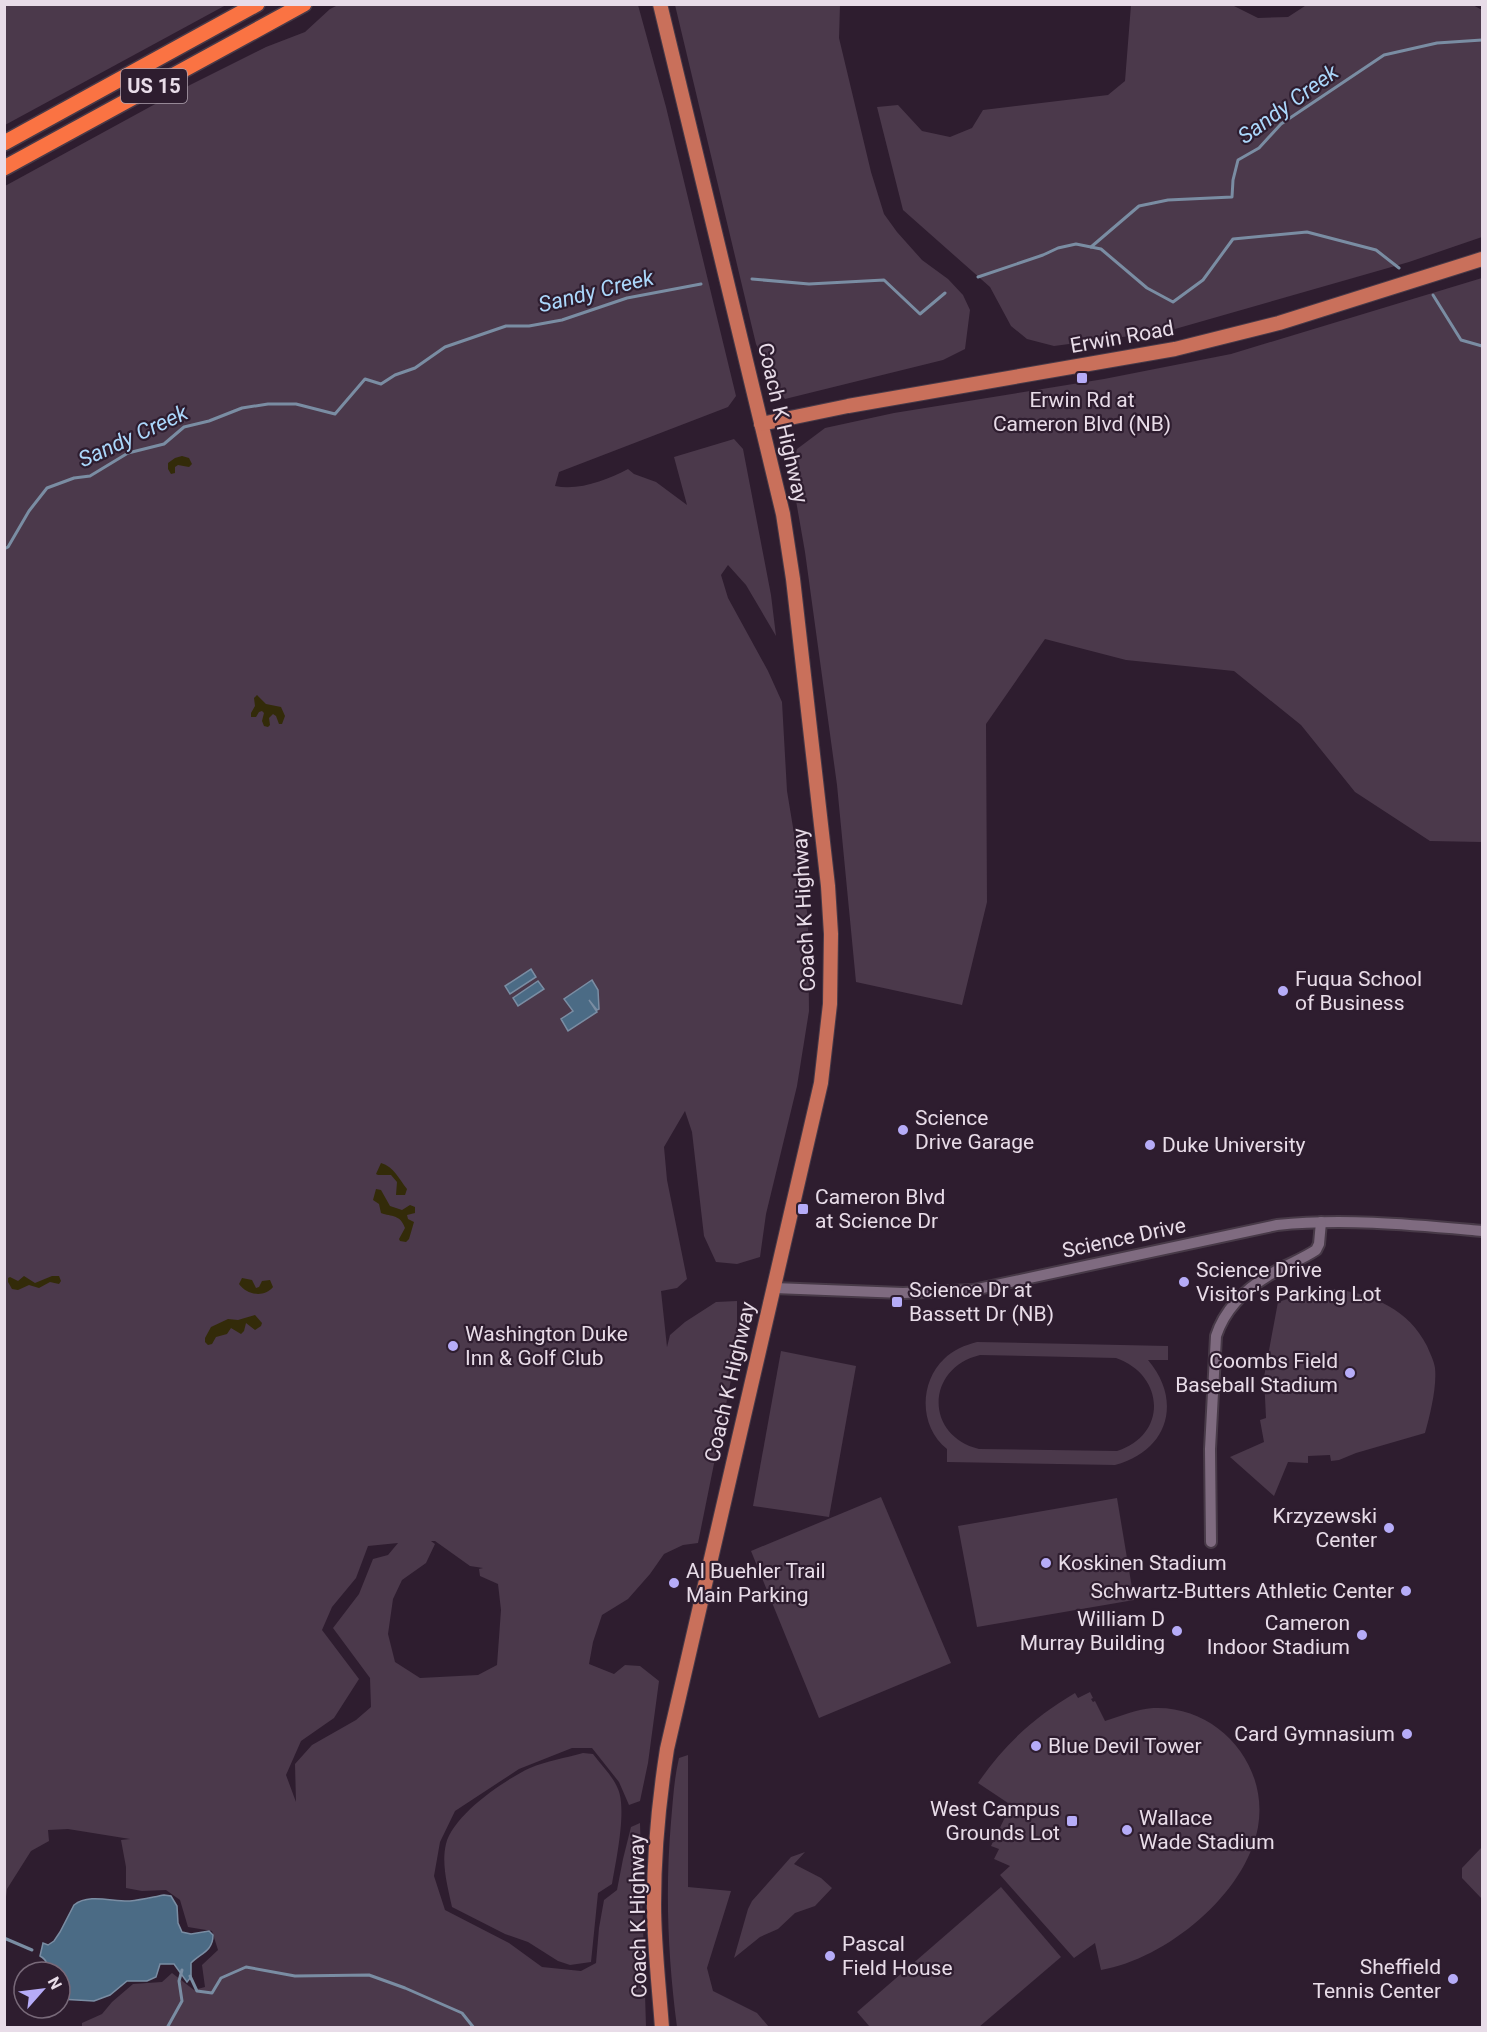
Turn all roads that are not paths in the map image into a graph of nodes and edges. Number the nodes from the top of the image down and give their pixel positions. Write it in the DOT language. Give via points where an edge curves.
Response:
graph roads {
  1 [pos="257,4"];
  2 [pos="304,4"];
  3 [pos="660,4"];
  4 [pos="4,143"];
  5 [pos="4,168"];
  6 [pos="1482,259"];
  7 [pos="761,424"];
  8 [pos="1321,1222"];
  9 [pos="1482,1231"];
  10 [pos="774,1288"];
  11 [pos="1211,1542"];
  12 [pos="662,2028"];
  1 -- 4 [label="highway, US 15"];
  2 -- 5 [label="highway, US 15"];
  3 -- 7 [label="main road, Coach K Highway"];
  6 -- 7 [label="main road, Erwin Road" via="1289,320 1175,349"];
  7 -- 10 [label="main road, Coach K Highway" via="783,514 793,579 828,886 831,945 830,1004 821,1083"];
  8 -- 9 [label="street, Science Drive" via="1361,1221"];
  8 -- 10 [label="street, Science Drive" via="1277,1225 973,1290 903,1293"];
  8 -- 11 [label="street" via="1316,1250 1238,1297 1216,1336 1210,1449"];
  10 -- 12 [label="main road, Coach K Highway" via="665,1759 654,1885"];
}
